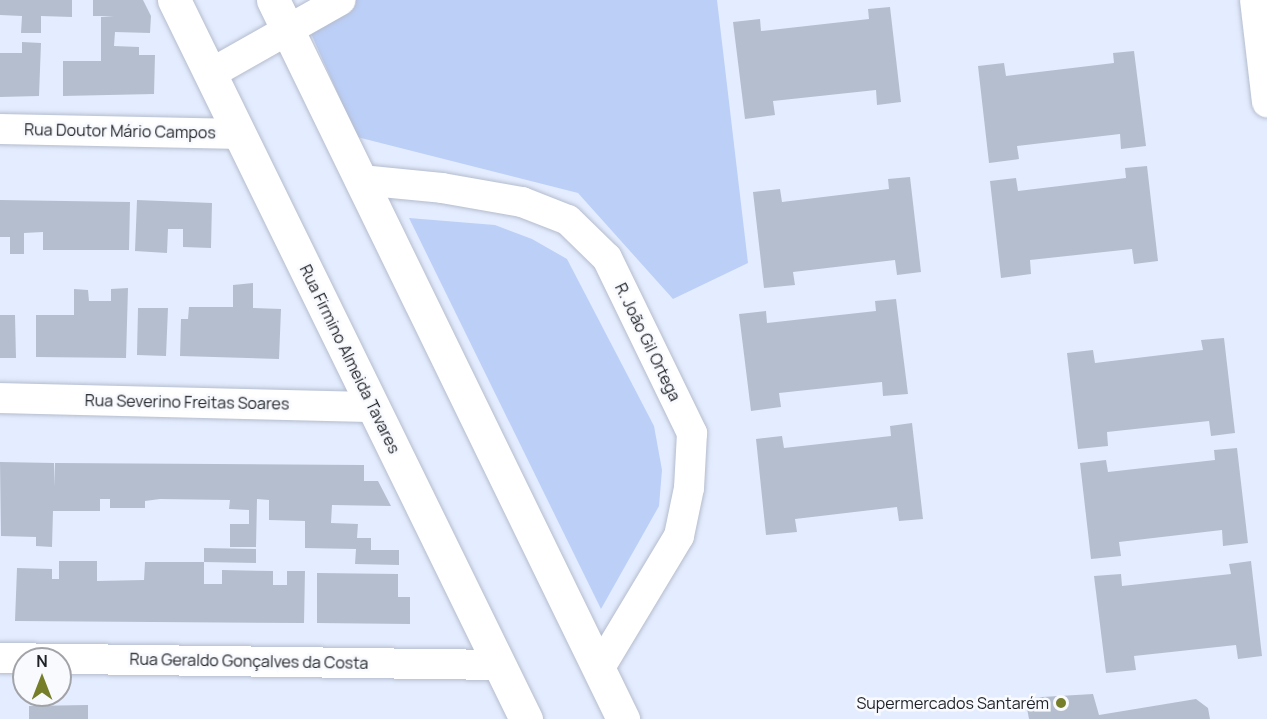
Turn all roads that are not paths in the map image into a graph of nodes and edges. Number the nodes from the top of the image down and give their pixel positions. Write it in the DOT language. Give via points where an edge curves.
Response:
graph roads {
  1 [pos="174,0"];
  2 [pos="273,0"];
  3 [pos="341,0"];
  4 [pos="1255,0"];
  5 [pos="288,30"];
  6 [pos="210,74"];
  7 [pos="1267,102"];
  8 [pos="0,129"];
  9 [pos="239,134"];
  10 [pos="361,180"];
  11 [pos="0,398"];
  12 [pos="374,406"];
  13 [pos="0,658"];
  14 [pos="499,665"];
  15 [pos="599,669"];
  16 [pos="526,719"];
  17 [pos="623,719"];
  1 -- 6 [label="street, Rua Firmino Almeida Tavares"];
  2 -- 5 [label="street"];
  3 -- 5 [label="street"];
  4 -- 7 [label="street"];
  5 -- 6 [label="street"];
  5 -- 10 [label="street"];
  6 -- 9 [label="street, Rua Firmino Almeida Tavares"];
  8 -- 9 [label="street, Rua Doutor Mário Campos"];
  9 -- 12 [label="street, Rua Firmino Almeida Tavares"];
  10 -- 15 [label="street"];
  10 -- 15 [label="street, R. João Gil Ortega" via="442,188 522,202 568,220 607,258 692,433 689,488 679,536"];
  11 -- 12 [label="street, Rua Severino Freitas Soares"];
  12 -- 14 [label="street, Rua Firmino Almeida Tavares"];
  13 -- 14 [label="street, Rua Geraldo Gonçalves da Costa"];
  14 -- 16 [label="street, Rua Firmino Almeida Tavares"];
  15 -- 17 [label="street"];
}
